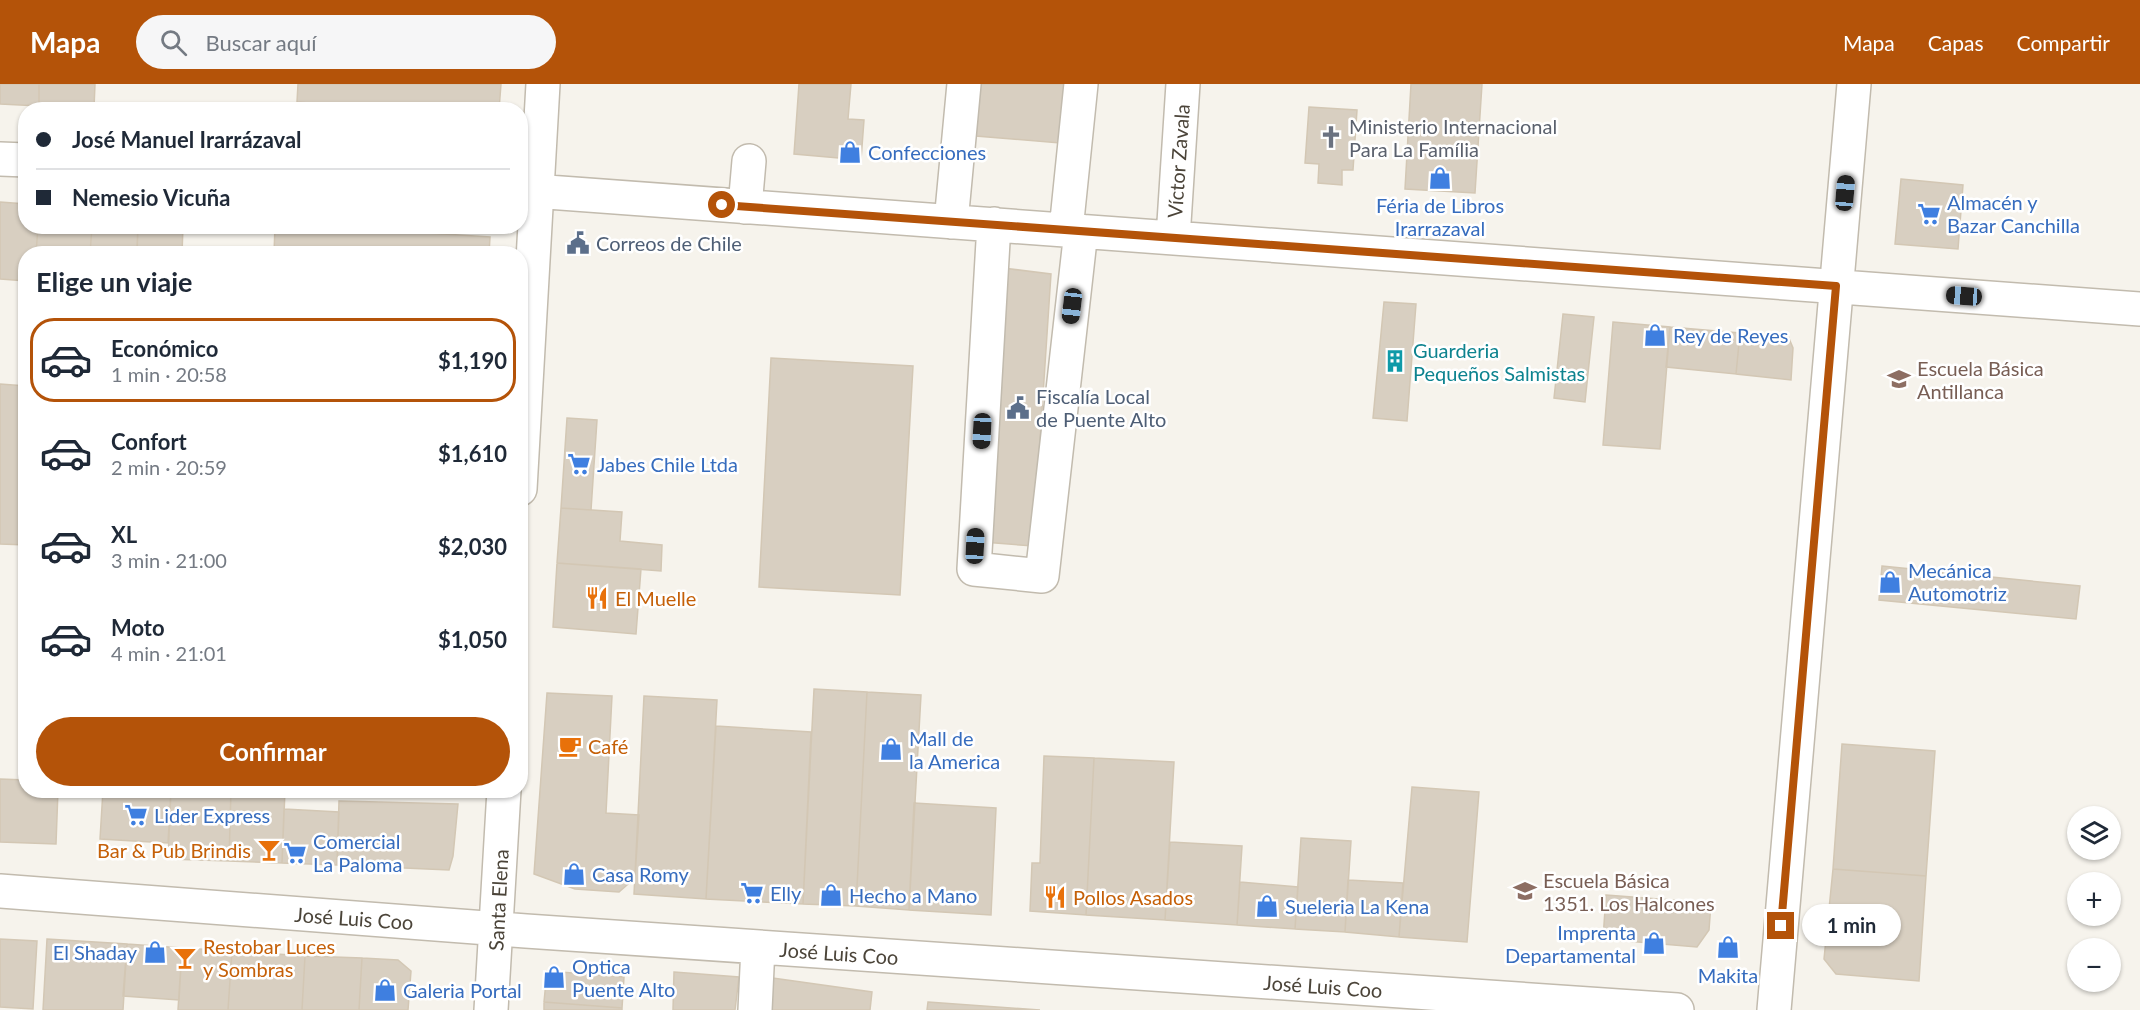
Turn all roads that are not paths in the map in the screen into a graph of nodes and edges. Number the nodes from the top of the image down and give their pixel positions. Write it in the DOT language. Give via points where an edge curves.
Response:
graph roads {
  1 [pos="543,84"];
  2 [pos="964,84"];
  3 [pos="1081,84"];
  4 [pos="1184,84"];
  5 [pos="1854,84"];
  6 [pos="0,159"];
  7 [pos="18,160"];
  8 [pos="748,161"];
  9 [pos="529,191"];
  10 [pos="745,207"];
  11 [pos="951,222"];
  12 [pos="528,224"];
  13 [pos="993,224"];
  14 [pos="1073,230"];
  15 [pos="1173,238"];
  16 [pos="1836,286"];
  17 [pos="2140,309"];
  18 [pos="504,798"];
  19 [pos="0,891"];
  20 [pos="496,929"];
  21 [pos="758,947"];
  22 [pos="1461,1003"];
  23 [pos="491,1010"];
  24 [pos="755,1010"];
  25 [pos="1677,1010"];
  26 [pos="1774,1010"];
  1 -- 9 [label="street"];
  2 -- 11 [label="street"];
  3 -- 14 [label="street"];
  4 -- 15 [label="street, Víctor Zavala"];
  5 -- 16 [label="street"];
  6 -- 7 [label="street"];
  8 -- 10 [label="street"];
  9 -- 10 [label="street"];
  9 -- 12 [label="street"];
  10 -- 11 [label="street"];
  11 -- 13 [label="street"];
  13 -- 14 [label="street"];
  13 -- 14 [label="street" via="974,569 1042,576"];
  14 -- 15 [label="street"];
  15 -- 16 [label="street"];
  16 -- 17 [label="street"];
  16 -- 26 [label="street"];
  18 -- 20 [label="street, Santa Elena"];
  19 -- 20 [label="street, José Luis Coo"];
  20 -- 21 [label="street, José Luis Coo"];
  20 -- 23 [label="street, Santa Elena"];
  21 -- 22 [label="street, José Luis Coo"];
  21 -- 24 [label="street"];
  22 -- 25 [label="street, José Luis Coo"];
}
